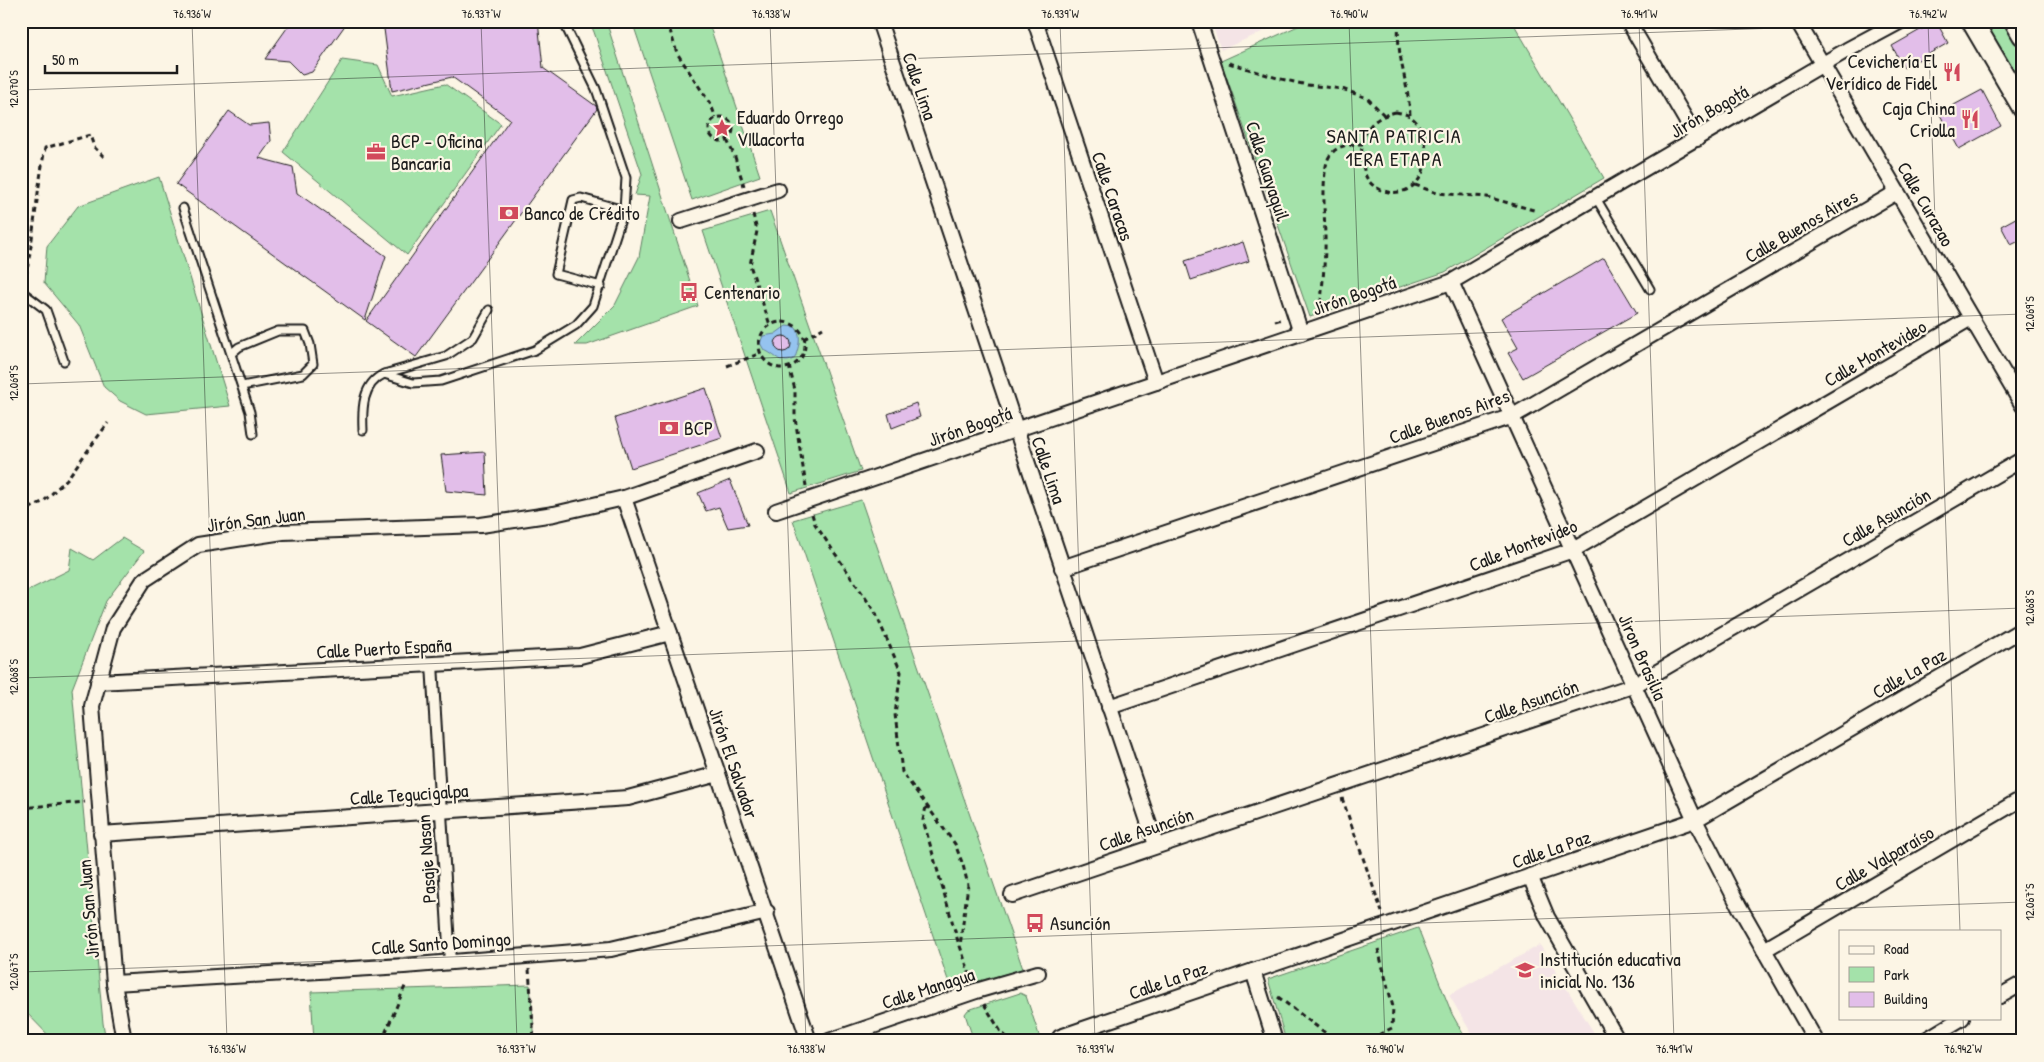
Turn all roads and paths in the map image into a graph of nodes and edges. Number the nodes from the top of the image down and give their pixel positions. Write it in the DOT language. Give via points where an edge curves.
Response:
graph roads {
  1 [pos="563,21"];
  2 [pos="667,21"];
  3 [pos="739,21"];
  4 [pos="879,21"];
  5 [pos="1035,21"];
  6 [pos="1198,21"];
  7 [pos="1399,21"];
  8 [pos="1628,21"];
  9 [pos="1798,21"];
  10 [pos="1901,21"];
  11 [pos="1972,21"];
  12 [pos="2015,21"];
  13 [pos="722,26"];
  14 [pos="2023,35"];
  15 [pos="1221,61"];
  16 [pos="1823,65"];
  17 [pos="2023,108"];
  18 [pos="1384,115"];
  19 [pos="1410,116"];
  20 [pos="716,118"];
  21 [pos="1697,139"];
  22 [pos="727,140"];
  23 [pos="1363,144"];
  24 [pos="104,157"];
  25 [pos="1414,185"];
  26 [pos="778,190"];
  27 [pos="1897,192"];
  28 [pos="1596,198"];
  29 [pos="749,200"];
  30 [pos="183,208"];
  31 [pos="624,210"];
  32 [pos="1537,211"];
  33 [pos="681,221"];
  34 [pos="26,276"];
  35 [pos="1451,282"];
  36 [pos="601,286"];
  37 [pos="1650,289"];
  38 [pos="21,291"];
  39 [pos="489,310"];
  40 [pos="1971,318"];
  41 [pos="770,325"];
  42 [pos="1319,327"];
  43 [pos="823,328"];
  44 [pos="1301,333"];
  45 [pos="804,339"];
  46 [pos="232,353"];
  47 [pos="761,353"];
  48 [pos="64,361"];
  49 [pos="727,366"];
  50 [pos="789,366"];
  51 [pos="384,374"];
  52 [pos="1156,382"];
  53 [pos="242,386"];
  54 [pos="2023,406"];
  55 [pos="1513,416"];
  56 [pos="108,423"];
  57 [pos="363,430"];
  58 [pos="1016,430"];
  59 [pos="252,434"];
  60 [pos="757,451"];
  61 [pos="2023,459"];
  62 [pos="624,498"];
  63 [pos="808,501"];
  64 [pos="776,511"];
  65 [pos="21,513"];
  66 [pos="1574,550"];
  67 [pos="1062,568"];
  68 [pos="2023,629"];
  69 [pos="670,633"];
  70 [pos="432,664"];
  71 [pos="98,682"];
  72 [pos="1635,685"];
  73 [pos="1109,707"];
  74 [pos="718,774"];
  75 [pos="1337,786"];
  76 [pos="2023,798"];
  77 [pos="98,801"];
  78 [pos="926,806"];
  79 [pos="21,808"];
  80 [pos="440,811"];
  81 [pos="1696,820"];
  82 [pos="101,834"];
  83 [pos="1156,845"];
  84 [pos="1530,876"];
  85 [pos="1012,895"];
  86 [pos="767,912"];
  87 [pos="1387,925"];
  88 [pos="960,946"];
  89 [pos="1378,949"];
  90 [pos="1764,950"];
  91 [pos="529,956"];
  92 [pos="450,962"];
  93 [pos="1253,971"];
  94 [pos="1038,973"];
  95 [pos="114,983"];
  96 [pos="2023,983"];
  97 [pos="406,984"];
  98 [pos="1258,987"];
  99 [pos="976,991"];
  100 [pos="2002,995"];
  101 [pos="1959,1020"];
  102 [pos="1060,1037"];
  103 [pos="124,1041"];
  104 [pos="382,1041"];
  105 [pos="534,1041"];
  106 [pos="809,1041"];
  107 [pos="829,1041"];
  108 [pos="1011,1041"];
  109 [pos="1275,1041"];
  110 [pos="1336,1041"];
  111 [pos="1379,1041"];
  112 [pos="1618,1041"];
  113 [pos="1816,1041"];
  114 [pos="1924,1041"];
  1 -- 31 [label="lane" via="596,90 626,178"];
  2 -- 20 [label="path" via="677,53"];
  3 -- 13 [label="path"];
  4 -- 58 [label="street, Calle Lima"];
  5 -- 52 [label="street, Calle Caracas"];
  6 -- 44 [label="street, Calle Guayaquil"];
  7 -- 19 [label="path"];
  8 -- 21 [label="street"];
  9 -- 16 [label="street, Calle Curazao"];
  10 -- 16 [label="street, Jirón Bogotá"];
  11 -- 17 [label="main road"];
  12 -- 14 [label="main road"];
  15 -- 18 [label="path" via="1284,80 1342,89 1367,98"];
  16 -- 21 [label="street, Jirón Bogotá"];
  16 -- 27 [label="street, Calle Curazao"];
  18 -- 19 [label="path" via="1396,112"];
  18 -- 23 [label="path" via="1370,123"];
  19 -- 25 [label="path" via="1420,126 1425,146 1421,177"];
  20 -- 22 [label="path" via="731,122 733,130"];
  20 -- 22 [label="path" via="710,123 710,135 719,142"];
  21 -- 28 [label="street, Jirón Bogotá"];
  22 -- 29 [label="path"];
  23 -- 25 [label="path" via="1364,170 1374,187 1383,192 1399,191"];
  23 -- 42 [label="path" via="1346,144 1333,151 1327,159"];
  24 -- 34 [label="path" via="94,147 90,135 45,148"];
  25 -- 32 [label="path" via="1436,193 1487,197"];
  26 -- 29 [label="street"];
  27 -- 40 [label="street, Calle Curazao"];
  27 -- 55 [label="street, Calle Buenos Aires"];
  28 -- 35 [label="street, Jirón Bogotá"];
  28 -- 37 [label="lane"];
  29 -- 33 [label="street"];
  29 -- 41 [label="path" via="757,230 750,265"];
  30 -- 46 [label="lane"];
  31 -- 36 [label="lane"];
  31 -- 36 [label="lane" via="581,198 572,200 556,274"];
  35 -- 42 [label="street, Jirón Bogotá"];
  35 -- 55 [label="street, Jiron Brasilia"];
  36 -- 51 [label="lane" via="593,306 576,325 535,350 441,381 413,383"];
  38 -- 48 [label="lane" via="46,310"];
  39 -- 51 [label="lane" via="473,338 446,356"];
  40 -- 54 [label="street, Calle Curazao"];
  40 -- 66 [label="street, Calle Montevideo"];
  41 -- 45 [label="path" via="788,322 796,326"];
  41 -- 47 [label="path" via="761,335"];
  42 -- 44 [label="street, Jirón Bogotá"];
  43 -- 45 [label="path"];
  44 -- 52 [label="street, Jirón Bogotá"];
  45 -- 50 [label="path" via="803,354"];
  46 -- 53 [label="lane"];
  46 -- 53 [label="lane" via="278,331 305,331 310,344 314,364 303,374"];
  47 -- 49 [label="path"];
  47 -- 50 [label="path" via="768,363 776,367"];
  50 -- 63 [label="path" via="795,390 795,418"];
  51 -- 57 [label="lane" via="368,388 362,408"];
  52 -- 58 [label="street, Jirón Bogotá"];
  53 -- 59 [label="lane" via="250,412"];
  55 -- 66 [label="street, Jiron Brasilia"];
  55 -- 67 [label="street, Calle Buenos Aires"];
  56 -- 65 [label="path" via="67,479 44,501"];
  58 -- 63 [label="street, Jirón Bogotá"];
  58 -- 67 [label="street, Calle Lima"];
  60 -- 62 [label="street, Jirón San Juan"];
  61 -- 72 [label="street, Calle Asunción"];
  62 -- 69 [label="street, Jirón El Salvador"];
  62 -- 71 [label="street, Jirón San Juan" via="481,526 283,532 198,545 144,580 113,628"];
  63 -- 64 [label="street, Jirón Bogotá"];
  63 -- 78 [label="path" via="814,524 875,612 901,672 895,714 902,772"];
  66 -- 72 [label="street, Jiron Brasilia"];
  66 -- 73 [label="street, Calle Montevideo"];
  67 -- 73 [label="street, Calle Lima"];
  68 -- 81 [label="street, Calle La Paz"];
  69 -- 70 [label="street, Calle Puerto España" via="580,656"];
  69 -- 74 [label="street, Jirón El Salvador"];
  70 -- 71 [label="street, Calle Puerto España"];
  70 -- 80 [label="street, Pasaje Nasan"];
  71 -- 77 [label="street, Jirón San Juan" via="92,706"];
  72 -- 75 [label="street, Calle Asunción"];
  72 -- 81 [label="street, Jiron Brasilia"];
  73 -- 83 [label="street, Calle Lima"];
  74 -- 80 [label="street, Calle Tegucigalpa" via="628,798"];
  74 -- 86 [label="street, Jirón El Salvador"];
  75 -- 83 [label="street, Calle Asunción"];
  75 -- 87 [label="path"];
  76 -- 90 [label="street, Calle Valparaíso"];
  77 -- 79 [label="path"];
  77 -- 82 [label="street, Jirón San Juan"];
  78 -- 88 [label="path" via="923,820"];
  78 -- 88 [label="path" via="955,844 968,885"];
  80 -- 82 [label="street, Calle Tegucigalpa"];
  80 -- 92 [label="street, Pasaje Nasan"];
  81 -- 84 [label="street, Calle La Paz"];
  81 -- 90 [label="street, Jiron Brasilia"];
  82 -- 95 [label="street, Jirón San Juan"];
  83 -- 85 [label="street, Calle Asunción"];
  84 -- 87 [label="street, Calle La Paz"];
  84 -- 112 [label="street" via="1547,917"];
  86 -- 91 [label="street, Calle Santo Domingo" via="611,949"];
  86 -- 106 [label="street, Jirón El Salvador"];
  87 -- 93 [label="street, Calle La Paz"];
  88 -- 99 [label="path"];
  89 -- 111 [label="path" via="1394,1007 1392,1028 1376,1036"];
  90 -- 113 [label="street, Jiron Brasilia"];
  91 -- 92 [label="street, Calle Santo Domingo"];
  91 -- 105 [label="path"];
  92 -- 95 [label="street, Calle Santo Domingo"];
  93 -- 98 [label="street"];
  93 -- 102 [label="street, Calle La Paz"];
  94 -- 99 [label="street, Calle Managua"];
  95 -- 103 [label="street, Jirón San Juan"];
  96 -- 100 [label="street"];
  97 -- 104 [label="path"];
  98 -- 109 [label="street"];
  98 -- 110 [label="path" via="1272,993"];
  99 -- 107 [label="street, Calle Managua"];
  99 -- 108 [label="path" via="1001,1032"];
  101 -- 114 [label="street"];
}
